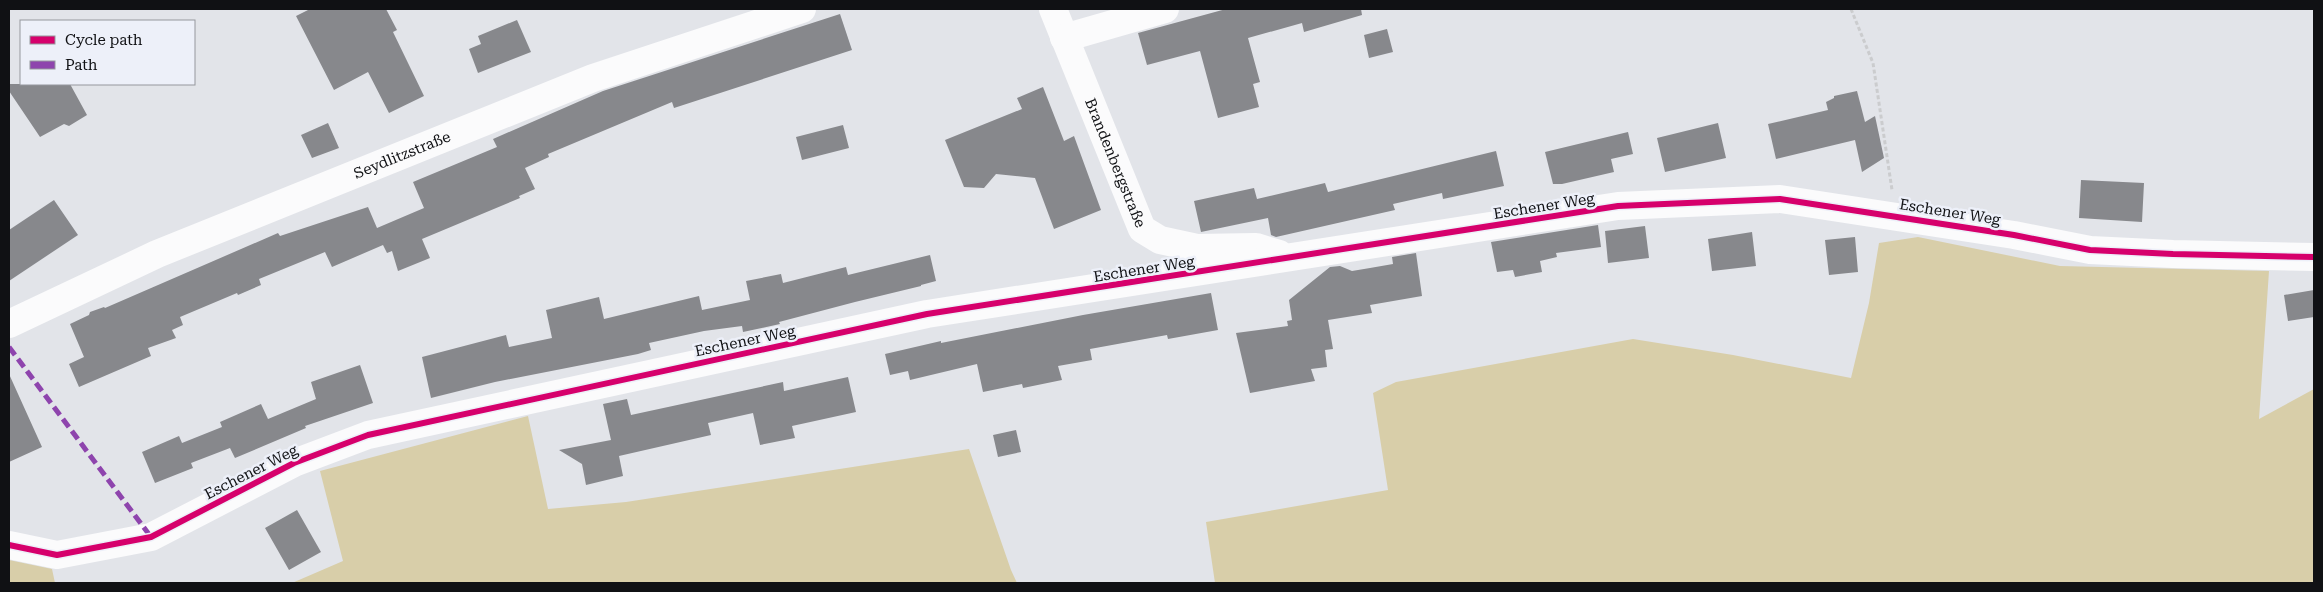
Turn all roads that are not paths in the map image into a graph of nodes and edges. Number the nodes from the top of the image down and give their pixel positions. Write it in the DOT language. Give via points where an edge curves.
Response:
graph roads {
  1 [pos="802,9"];
  2 [pos="1053,9"];
  3 [pos="1165,9"];
  4 [pos="1064,38"];
  5 [pos="2314,256"];
  6 [pos="1292,258"];
  7 [pos="9,324"];
  8 [pos="9,544"];
  1 -- 7 [label="street, Seydlitzstraße" via="593,78 157,254"];
  2 -- 4 [label="street, Brandenbergstraße"];
  3 -- 4 [label="street"];
  4 -- 6 [label="street, Brandenbergstraße" via="1142,229 1160,240 1197,248 1256,247"];
  5 -- 6 [label="street, Eschener Weg" via="2090,250 1780,199 1618,206"];
  6 -- 8 [label="street, Eschener Weg" via="927,314 368,435 294,463 151,537 57,556"];
}
